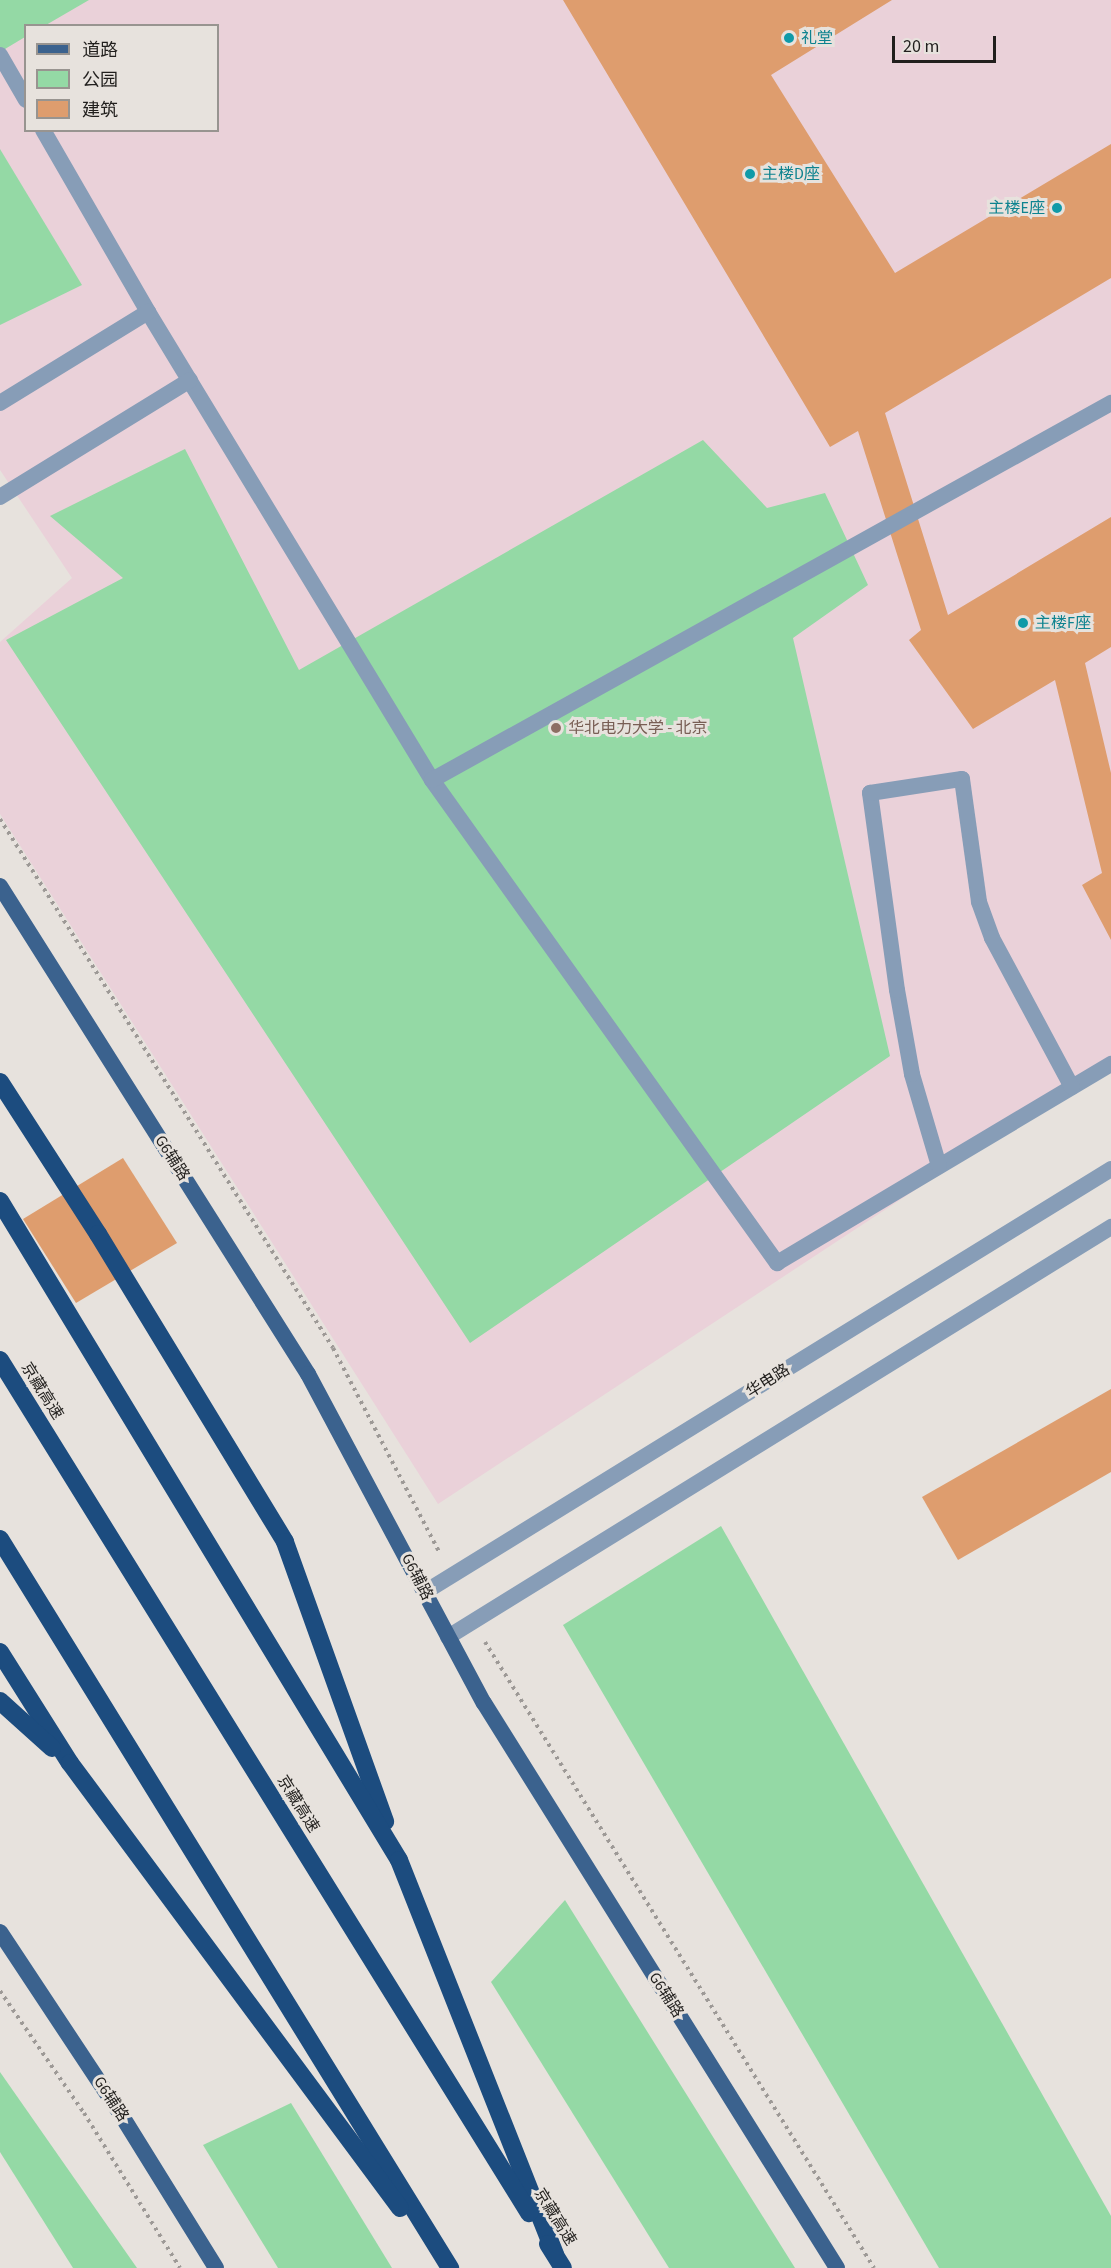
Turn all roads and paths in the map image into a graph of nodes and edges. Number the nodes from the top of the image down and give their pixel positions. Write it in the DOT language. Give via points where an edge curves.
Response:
graph roads {
  1 [pos="0,55"];
  2 [pos="24,96"];
  3 [pos="44,132"];
  4 [pos="148,312"];
  5 [pos="190,380"];
  6 [pos="0,403"];
  7 [pos="1111,403"];
  8 [pos="0,496"];
  9 [pos="432,780"];
  10 [pos="0,819"];
  11 [pos="0,886"];
  12 [pos="1111,1064"];
  13 [pos="0,1082"];
  14 [pos="1072,1087"];
  15 [pos="939,1166"];
  16 [pos="1111,1169"];
  17 [pos="0,1201"];
  18 [pos="1111,1227"];
  19 [pos="0,1360"];
  20 [pos="0,1539"];
  21 [pos="450,1576"];
  22 [pos="425,1592"];
  23 [pos="473,1622"];
  24 [pos="448,1637"];
  25 [pos="0,1652"];
  26 [pos="0,1701"];
  27 [pos="70,1763"];
  28 [pos="399,1860"];
  29 [pos="0,1932"];
  30 [pos="0,1991"];
  31 [pos="559,2261"];
  32 [pos="180,2268"];
  33 [pos="216,2268"];
  34 [pos="445,2268"];
  35 [pos="450,2268"];
  36 [pos="837,2268"];
  37 [pos="874,2268"];
  1 -- 2 [label="street"];
  3 -- 4 [label="street"];
  4 -- 5 [label="street"];
  4 -- 6 [label="street"];
  5 -- 8 [label="street"];
  5 -- 9 [label="street"];
  7 -- 9 [label="street"];
  9 -- 15 [label="street" via="777,1263"];
  10 -- 21 [label="path" via="333,1348"];
  11 -- 22 [label="main road, G6辅路" via="308,1374"];
  12 -- 14 [label="street"];
  13 -- 28 [label="highway" via="98,1234 285,1542"];
  14 -- 15 [label="street"];
  14 -- 15 [label="street" via="992,938 979,902 962,779 870,793 904,1032"];
  16 -- 21 [label="street, 华电路"];
  17 -- 28 [label="highway"];
  18 -- 23 [label="street"];
  19 -- 31 [label="highway, 京藏高速"];
  20 -- 35 [label="highway"];
  21 -- 22 [label="street, 华电路"];
  22 -- 24 [label="main road, G6辅路"];
  23 -- 24 [label="street"];
  23 -- 37 [label="path"];
  24 -- 36 [label="main road, G6辅路" via="484,1703"];
  25 -- 27 [label="highway"];
  26 -- 27 [label="highway"];
  27 -- 34 [label="highway"];
  28 -- 31 [label="highway"];
  29 -- 33 [label="main road, G6辅路" via="120,2113"];
  30 -- 32 [label="path" via="84,2113"];
}
